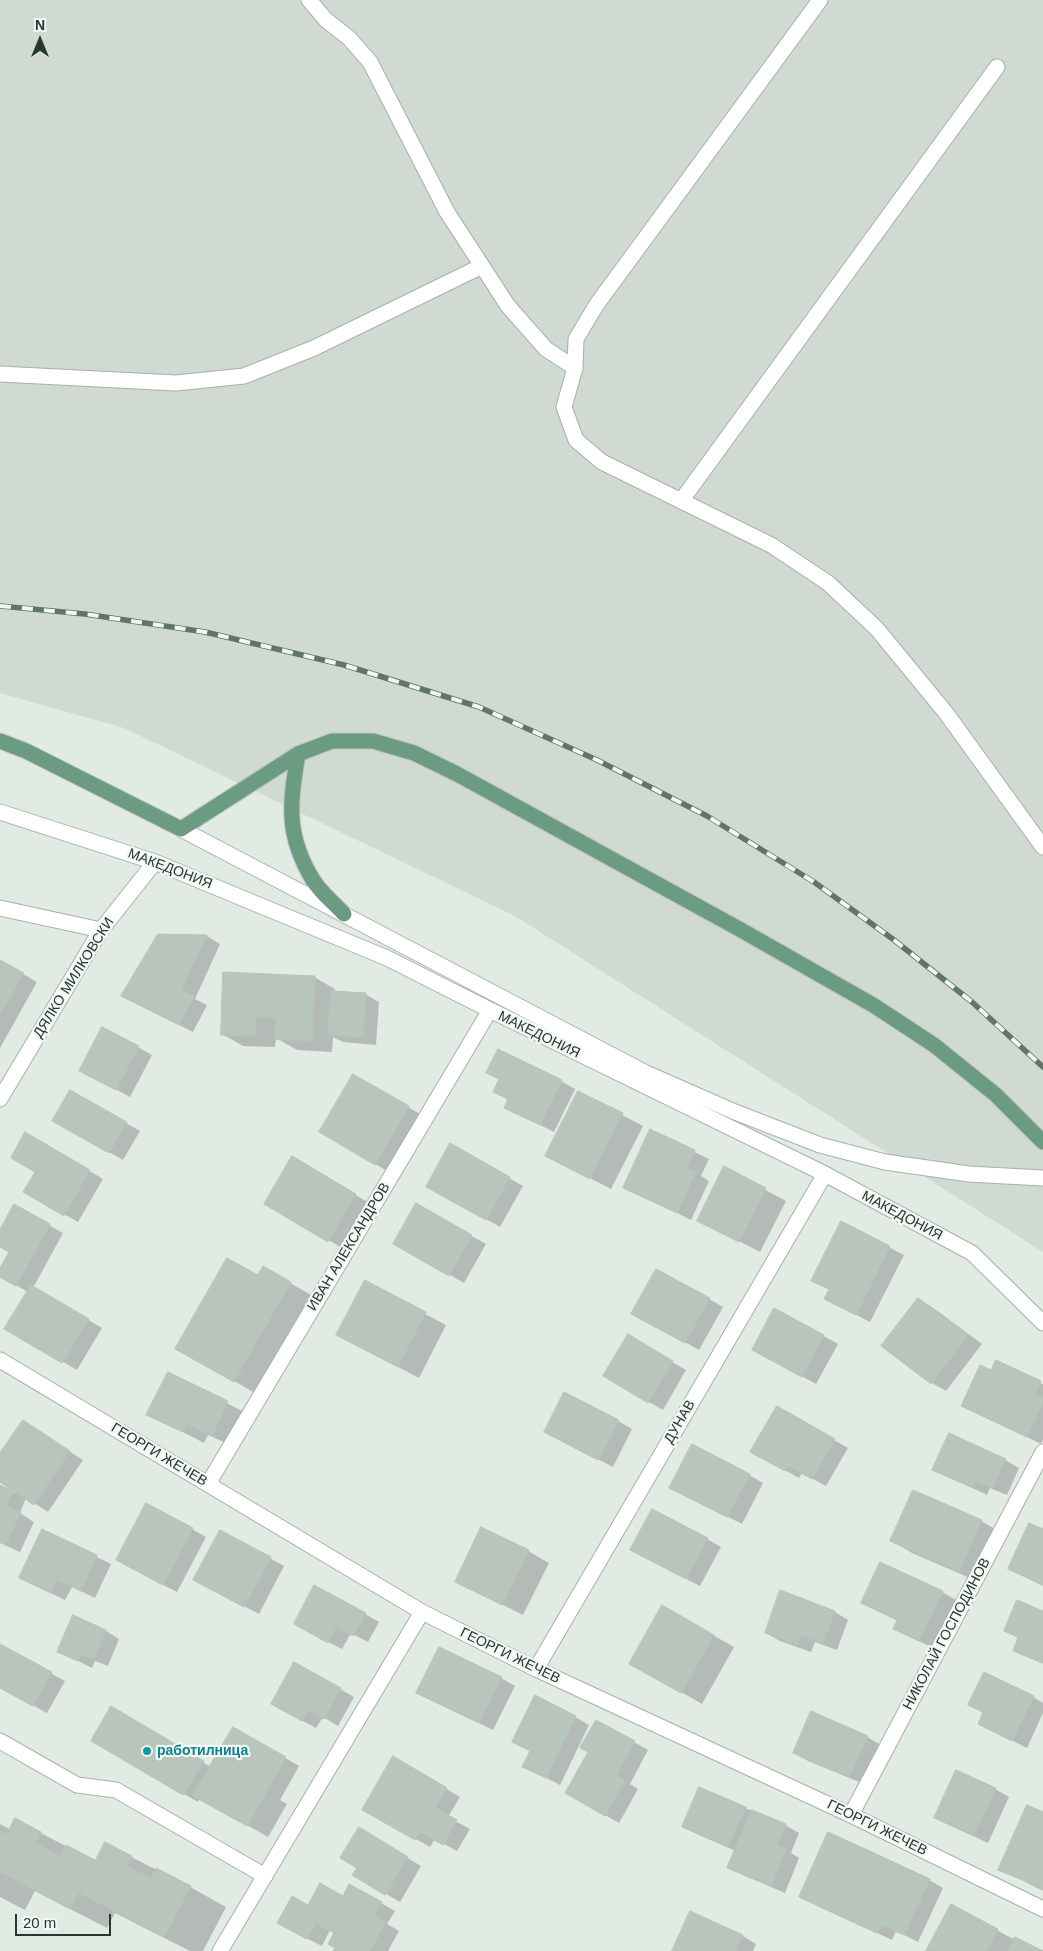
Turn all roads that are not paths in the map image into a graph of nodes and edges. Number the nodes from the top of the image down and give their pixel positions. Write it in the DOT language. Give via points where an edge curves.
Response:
graph roads {
  1 [pos="309,0"];
  2 [pos="820,0"];
  3 [pos="997,67"];
  4 [pos="482,266"];
  5 [pos="575,368"];
  6 [pos="0,374"];
  7 [pos="681,501"];
  8 [pos="0,741"];
  9 [pos="298,754"];
  10 [pos="0,812"];
  11 [pos="181,828"];
  12 [pos="1043,847"];
  13 [pos="155,862"];
  14 [pos="0,908"];
  15 [pos="344,914"];
  16 [pos="101,930"];
  17 [pos="490,1010"];
  18 [pos="0,1099"];
  19 [pos="1043,1142"];
  20 [pos="825,1174"];
  21 [pos="1043,1178"];
  22 [pos="1043,1323"];
  23 [pos="0,1360"];
  24 [pos="1043,1452"];
  25 [pos="208,1484"];
  26 [pos="422,1612"];
  27 [pos="536,1669"];
  28 [pos="0,1741"];
  29 [pos="851,1815"];
  30 [pos="265,1876"];
  31 [pos="1043,1909"];
  32 [pos="220,1951"];
  1 -- 4 [label="street" via="370,62 447,212"];
  2 -- 5 [label="street" via="597,304 576,339"];
  3 -- 7 [label="street"];
  4 -- 5 [label="street" via="508,306 546,349"];
  4 -- 6 [label="street" via="314,348 244,376 176,383"];
  5 -- 7 [label="street" via="564,407 576,440 602,462"];
  7 -- 12 [label="street" via="771,545 828,583 870,622 946,713"];
  8 -- 11 [label="main road"];
  9 -- 11 [label="main road"];
  9 -- 15 [label="main road" via="291,796 291,824 313,881"];
  9 -- 19 [label="main road" via="332,741 372,741 414,753 456,774 873,1005 934,1045 996,1095"];
  10 -- 13 [label="street, МАКЕДОНИЯ"];
  11 -- 15 [label="street"];
  13 -- 16 [label="street, ДЯЛКО МИЛКОВСКИ"];
  13 -- 17 [label="street, МАКЕДОНИЯ" via="387,958"];
  14 -- 16 [label="street"];
  15 -- 21 [label="street" via="644,1072 820,1145 885,1162 969,1174"];
  16 -- 18 [label="street, ДЯЛКО МИЛКОВСКИ"];
  17 -- 20 [label="street, МАКЕДОНИЯ"];
  17 -- 25 [label="street, ИВАН АЛЕКСАНДРОВ"];
  20 -- 22 [label="street, МАКЕДОНИЯ" via="972,1253"];
  20 -- 27 [label="street, ДУНАВ"];
  23 -- 25 [label="street, ГЕОРГИ ЖЕЧЕВ"];
  24 -- 29 [label="street, НИКОЛАЙ ГОСПОДИНОВ"];
  25 -- 26 [label="street, ГЕОРГИ ЖЕЧЕВ"];
  26 -- 27 [label="street, ГЕОРГИ ЖЕЧЕВ"];
  26 -- 30 [label="street"];
  27 -- 29 [label="street, ГЕОРГИ ЖЕЧЕВ"];
  28 -- 30 [label="street" via="77,1785 116,1790"];
  29 -- 31 [label="street, ГЕОРГИ ЖЕЧЕВ"];
  30 -- 32 [label="street"];
}
